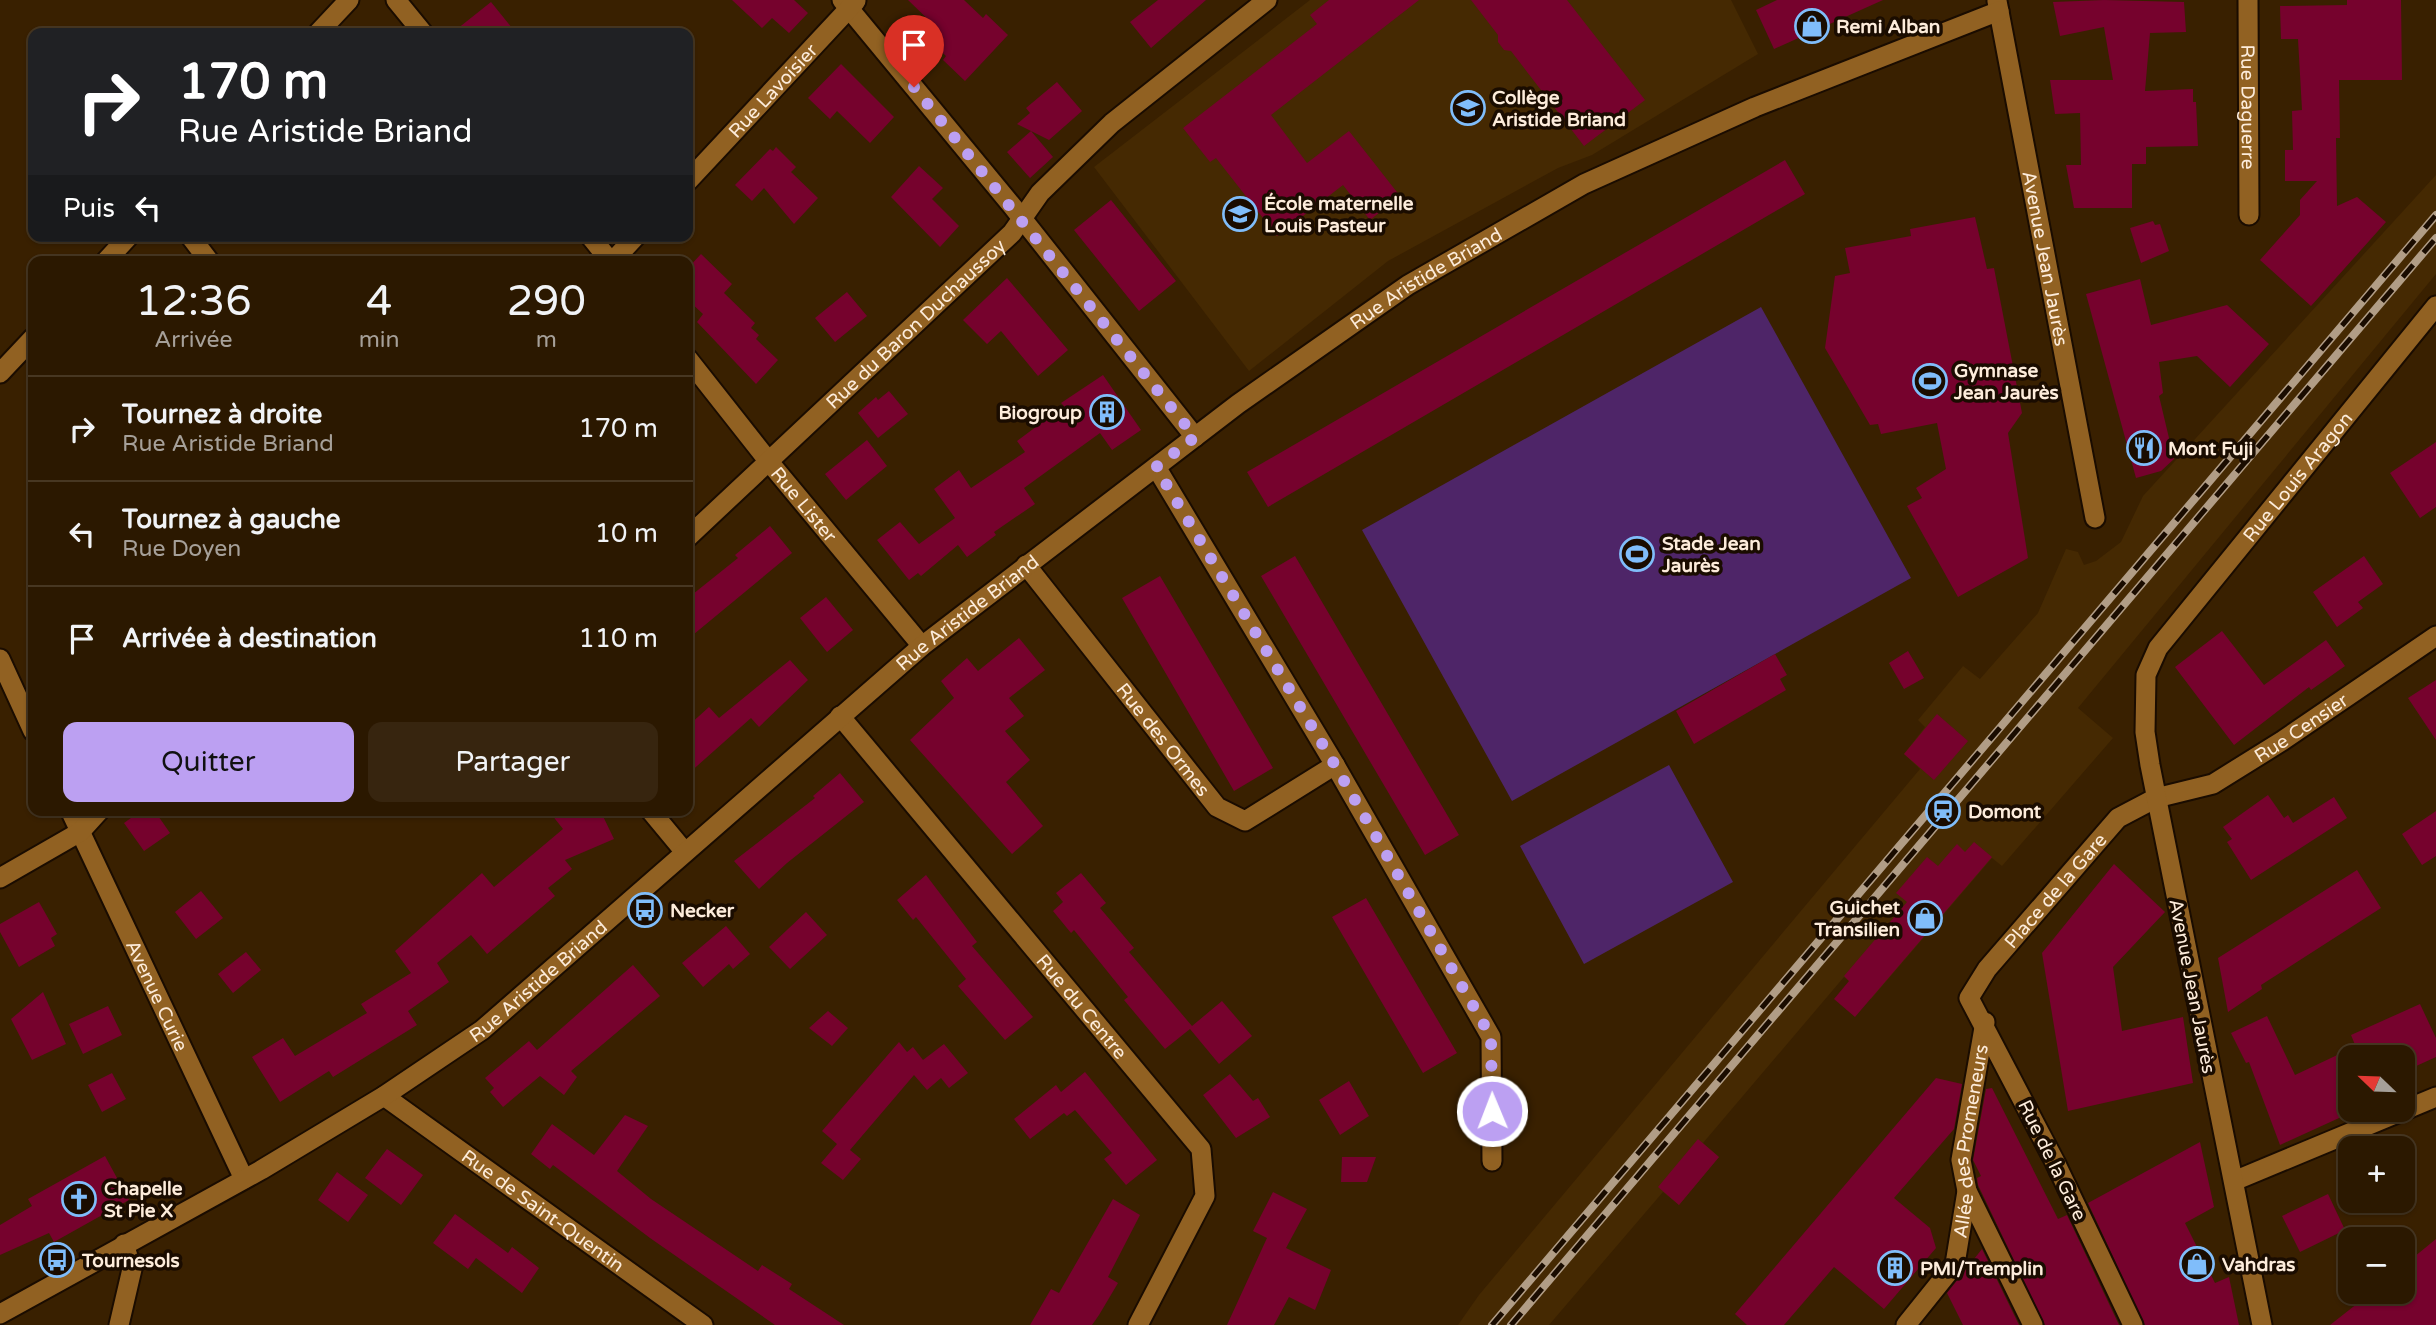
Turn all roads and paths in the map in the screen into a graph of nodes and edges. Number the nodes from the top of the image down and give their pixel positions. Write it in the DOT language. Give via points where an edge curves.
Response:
graph roads {
  1 [pos="349,0"];
  2 [pos="396,0"];
  3 [pos="1267,0"];
  4 [pos="2248,0"];
  5 [pos="849,3"];
  6 [pos="1998,6"];
  7 [pos="323,28"];
  8 [pos="420,28"];
  9 [pos="693,175"];
  10 [pos="2249,215"];
  11 [pos="1023,220"];
  12 [pos="123,242"];
  13 [pos="195,242"];
  14 [pos="595,242"];
  15 [pos="630,242"];
  16 [pos="111,256"];
  17 [pos="205,256"];
  18 [pos="608,256"];
  19 [pos="617,256"];
  20 [pos="2436,306"];
  21 [pos="28,343"];
  22 [pos="693,365"];
  23 [pos="0,373"];
  24 [pos="1195,437"];
  25 [pos="770,463"];
  26 [pos="1156,467"];
  27 [pos="2095,518"];
  28 [pos="693,532"];
  29 [pos="1026,565"];
  30 [pos="2436,636"];
  31 [pos="922,646"];
  32 [pos="2158,648"];
  33 [pos="0,659"];
  34 [pos="840,716"];
  35 [pos="28,720"];
  36 [pos="1335,765"];
  37 [pos="2156,798"];
  38 [pos="73,816"];
  39 [pos="95,816"];
  40 [pos="655,816"];
  41 [pos="80,832"];
  42 [pos="684,851"];
  43 [pos="0,878"];
  44 [pos="1969,998"];
  45 [pos="1984,1022"];
  46 [pos="384,1096"];
  47 [pos="2436,1097"];
  48 [pos="1492,1161"];
  49 [pos="244,1179"];
  50 [pos="2234,1181"];
  51 [pos="1967,1191"];
  52 [pos="124,1244"];
  53 [pos="0,1314"];
  54 [pos="119,1325"];
  55 [pos="703,1325"];
  56 [pos="1138,1325"];
  57 [pos="1906,1325"];
  58 [pos="2033,1325"];
  59 [pos="2133,1325"];
  60 [pos="2262,1325"];
  1 -- 7 [label="street"];
  2 -- 8 [label="street"];
  3 -- 11 [label="street, Rue du Baron Duchaussoy" via="1112,123 1040,193"];
  4 -- 10 [label="street, Rue Daguerre"];
  5 -- 9 [label="street, Rue Lavoisier"];
  5 -- 11 [label="street"];
  6 -- 24 [label="street, Rue Aristide Briand" via="1584,184 1408,285"];
  6 -- 27 [label="street, Avenue Jean Jaurès"];
  11 -- 24 [label="street"];
  11 -- 25 [label="street, Rue du Baron Duchaussoy"];
  12 -- 16 [label="street"];
  13 -- 17 [label="street"];
  14 -- 18 [label="street"];
  15 -- 19 [label="street"];
  20 -- 32 [label="street, Rue Louis Aragon"];
  21 -- 23 [label="street"];
  22 -- 25 [label="street, Rue Lister"];
  24 -- 26 [label="street, Rue Aristide Briand"];
  25 -- 28 [label="street, Rue du Baron Duchaussoy"];
  25 -- 31 [label="street, Rue Lister"];
  26 -- 29 [label="street, Rue Aristide Briand"];
  26 -- 36 [label="street"];
  29 -- 31 [label="street, Rue Aristide Briand"];
  29 -- 36 [label="street, Rue des Ormes" via="1217,807 1245,821"];
  30 -- 37 [label="street, Rue Censier" via="2213,784"];
  31 -- 34 [label="street, Rue Aristide Briand"];
  32 -- 37 [label="street, Avenue Jean Jaurès" via="2146,674 2145,718"];
  33 -- 35 [label="street"];
  34 -- 42 [label="street, Rue Aristide Briand"];
  34 -- 56 [label="street, Rue du Centre" via="1200,1149 1205,1196"];
  36 -- 48 [label="street" via="1491,1037"];
  37 -- 44 [label="street, Place de la Gare" via="2118,818 1987,970"];
  37 -- 50 [label="street, Avenue Jean Jaurès"];
  38 -- 41 [label="street, Avenue Curie"];
  39 -- 41 [label="street"];
  40 -- 42 [label="street"];
  41 -- 43 [label="street"];
  41 -- 49 [label="street, Avenue Curie"];
  42 -- 46 [label="street, Rue Aristide Briand" via="482,1030"];
  44 -- 45 [label="street, Rue de la Gare"];
  45 -- 51 [label="street, Allée des Promeneurs" via="1961,1160"];
  45 -- 59 [label="street, Rue de la Gare"];
  46 -- 49 [label="street, Rue Aristide Briand"];
  46 -- 55 [label="street, Rue de Saint-Quentin"];
  47 -- 50 [label="street"];
  49 -- 52 [label="street, Rue Aristide Briand"];
  50 -- 60 [label="street, Avenue Jean Jaurès"];
  51 -- 57 [label="street, Allée des Promeneurs" via="1955,1264"];
  51 -- 58 [label="street"];
  52 -- 53 [label="street, Rue Aristide Briand"];
  52 -- 54 [label="street" via="132,1269"];
}
